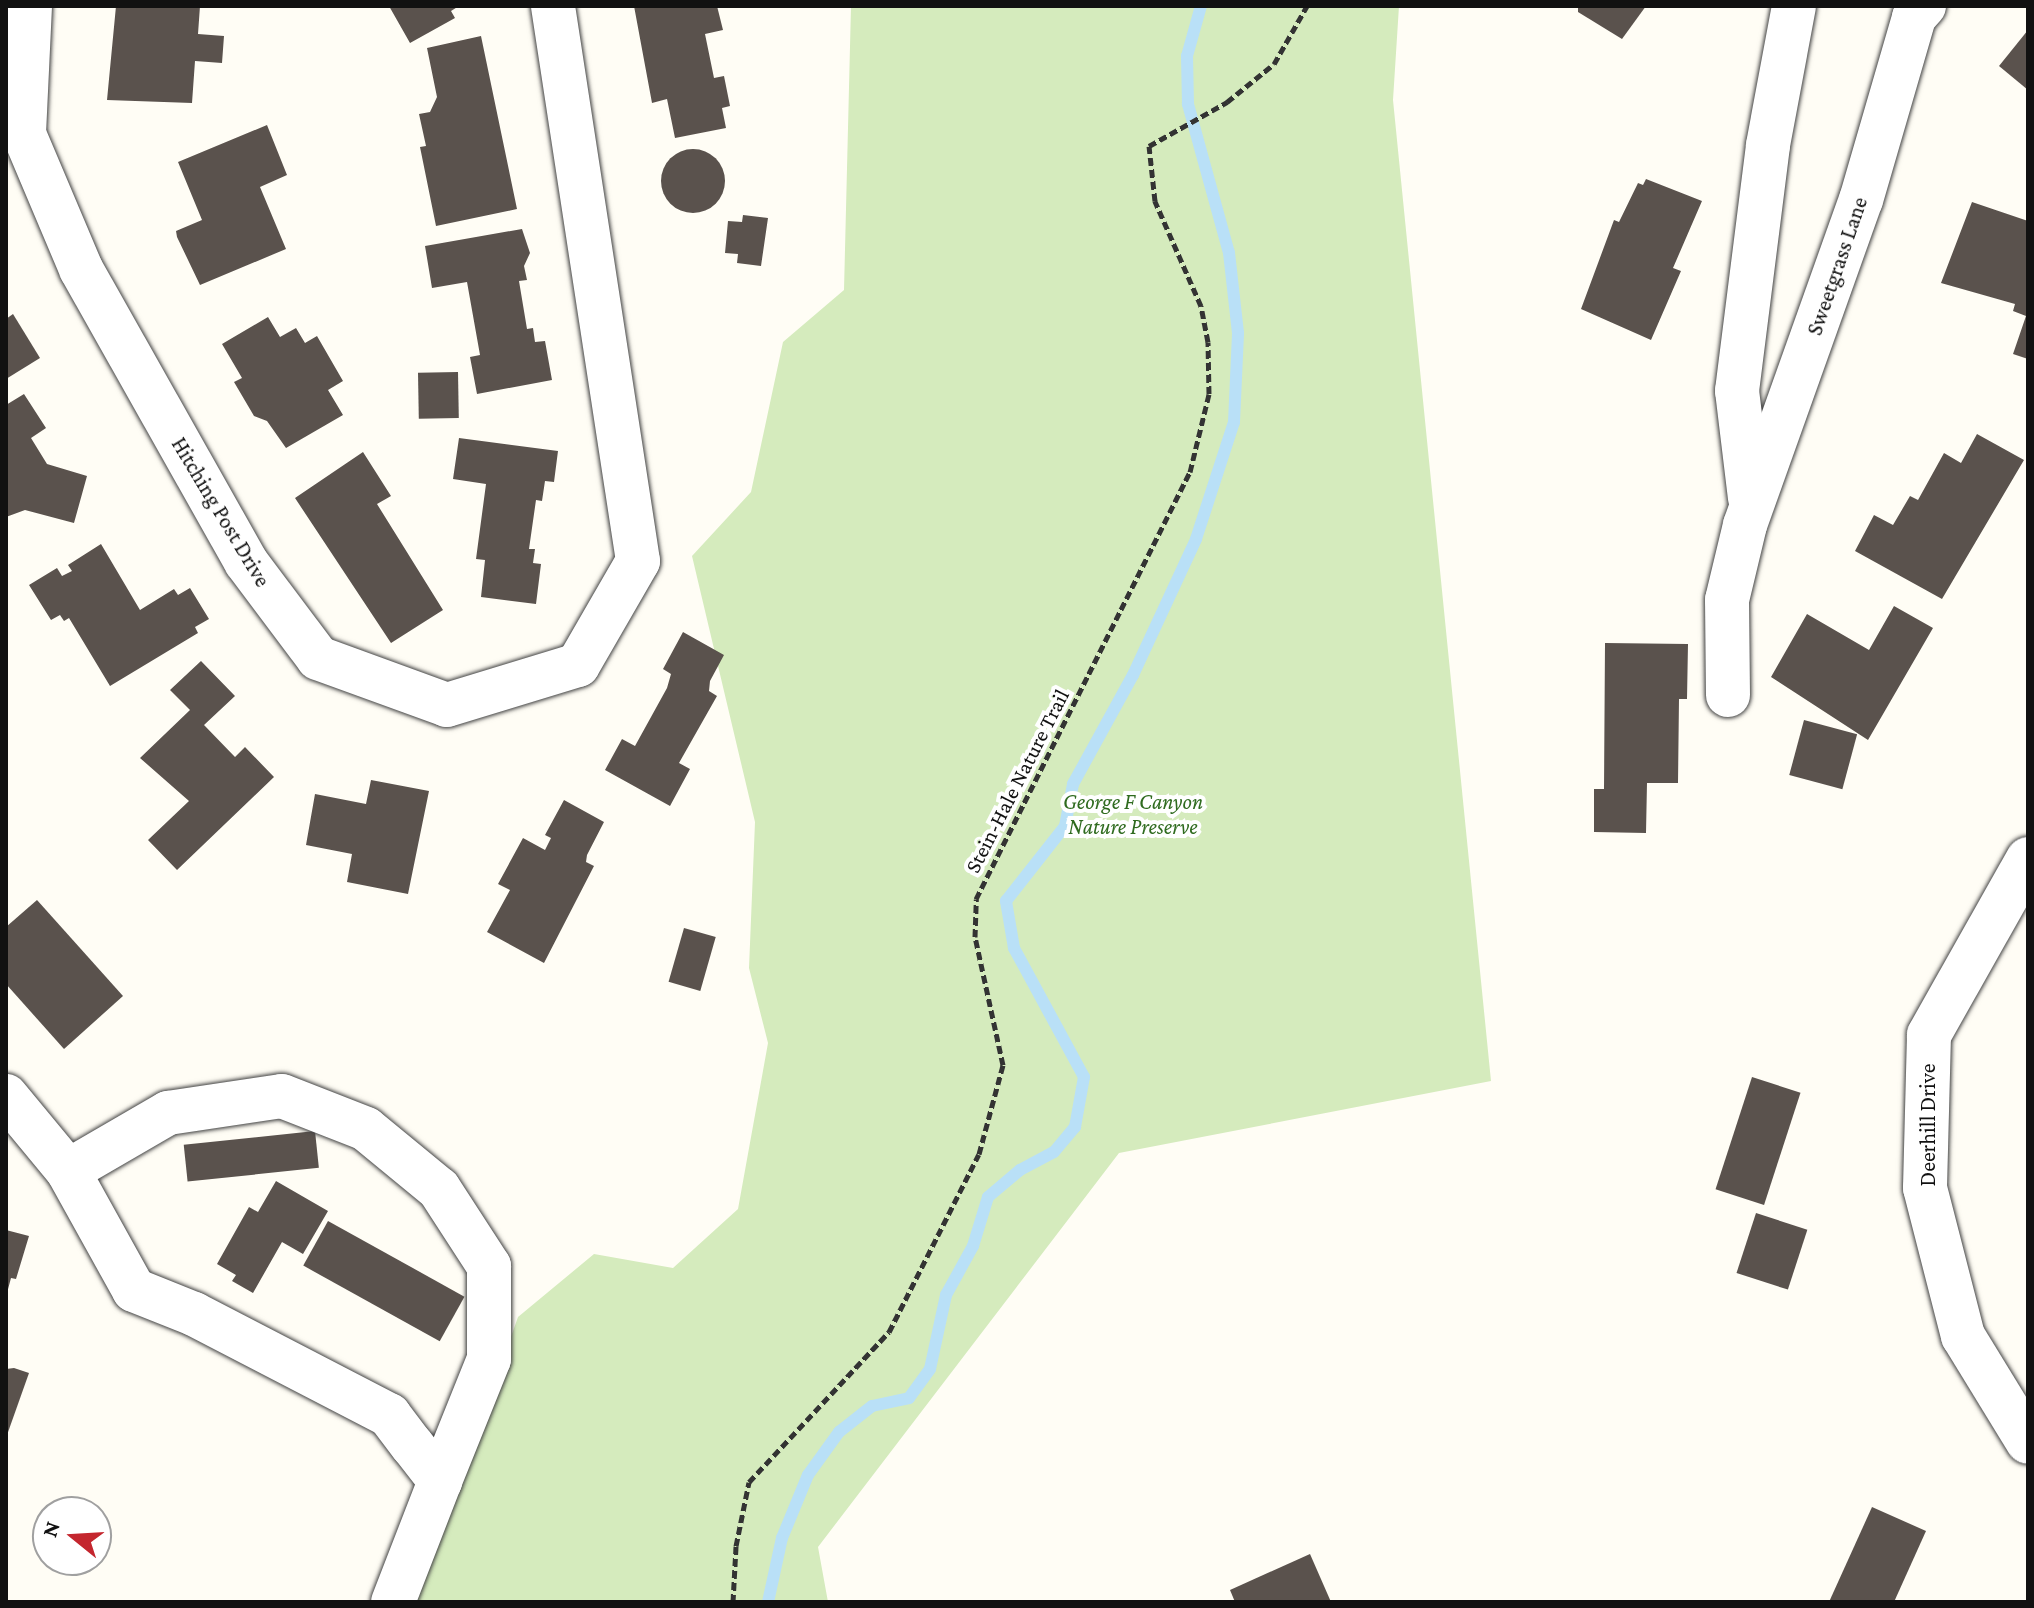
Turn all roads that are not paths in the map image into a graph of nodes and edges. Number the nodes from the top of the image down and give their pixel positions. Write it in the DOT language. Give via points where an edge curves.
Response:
graph roads {
  1 [pos="30,6"];
  2 [pos="553,6"];
  3 [pos="1794,6"];
  4 [pos="1924,6"];
  5 [pos="1748,517"];
  6 [pos="1728,695"];
  7 [pos="2028,859"];
  8 [pos="6,1096"];
  9 [pos="68,1171"];
  10 [pos="2028,1442"];
  11 [pos="440,1481"];
  12 [pos="393,1602"];
  1 -- 2 [label="street, Hitching Post Drive" via="24,134 81,269 246,562 318,658 447,705 578,665 638,561"];
  3 -- 5 [label="street" via="1768,145 1737,391"];
  4 -- 5 [label="street, Sweetgrass Lane" via="1914,17 1861,200"];
  5 -- 6 [label="street" via="1727,600"];
  7 -- 10 [label="street, Deerhill Drive" via="1929,1035 1925,1188 1963,1336"];
  8 -- 9 [label="street"];
  9 -- 11 [label="street" via="134,1290 194,1314 389,1415"];
  9 -- 11 [label="street" via="168,1113 282,1096 366,1129 439,1189 489,1266 489,1359"];
  11 -- 12 [label="street"];
}
